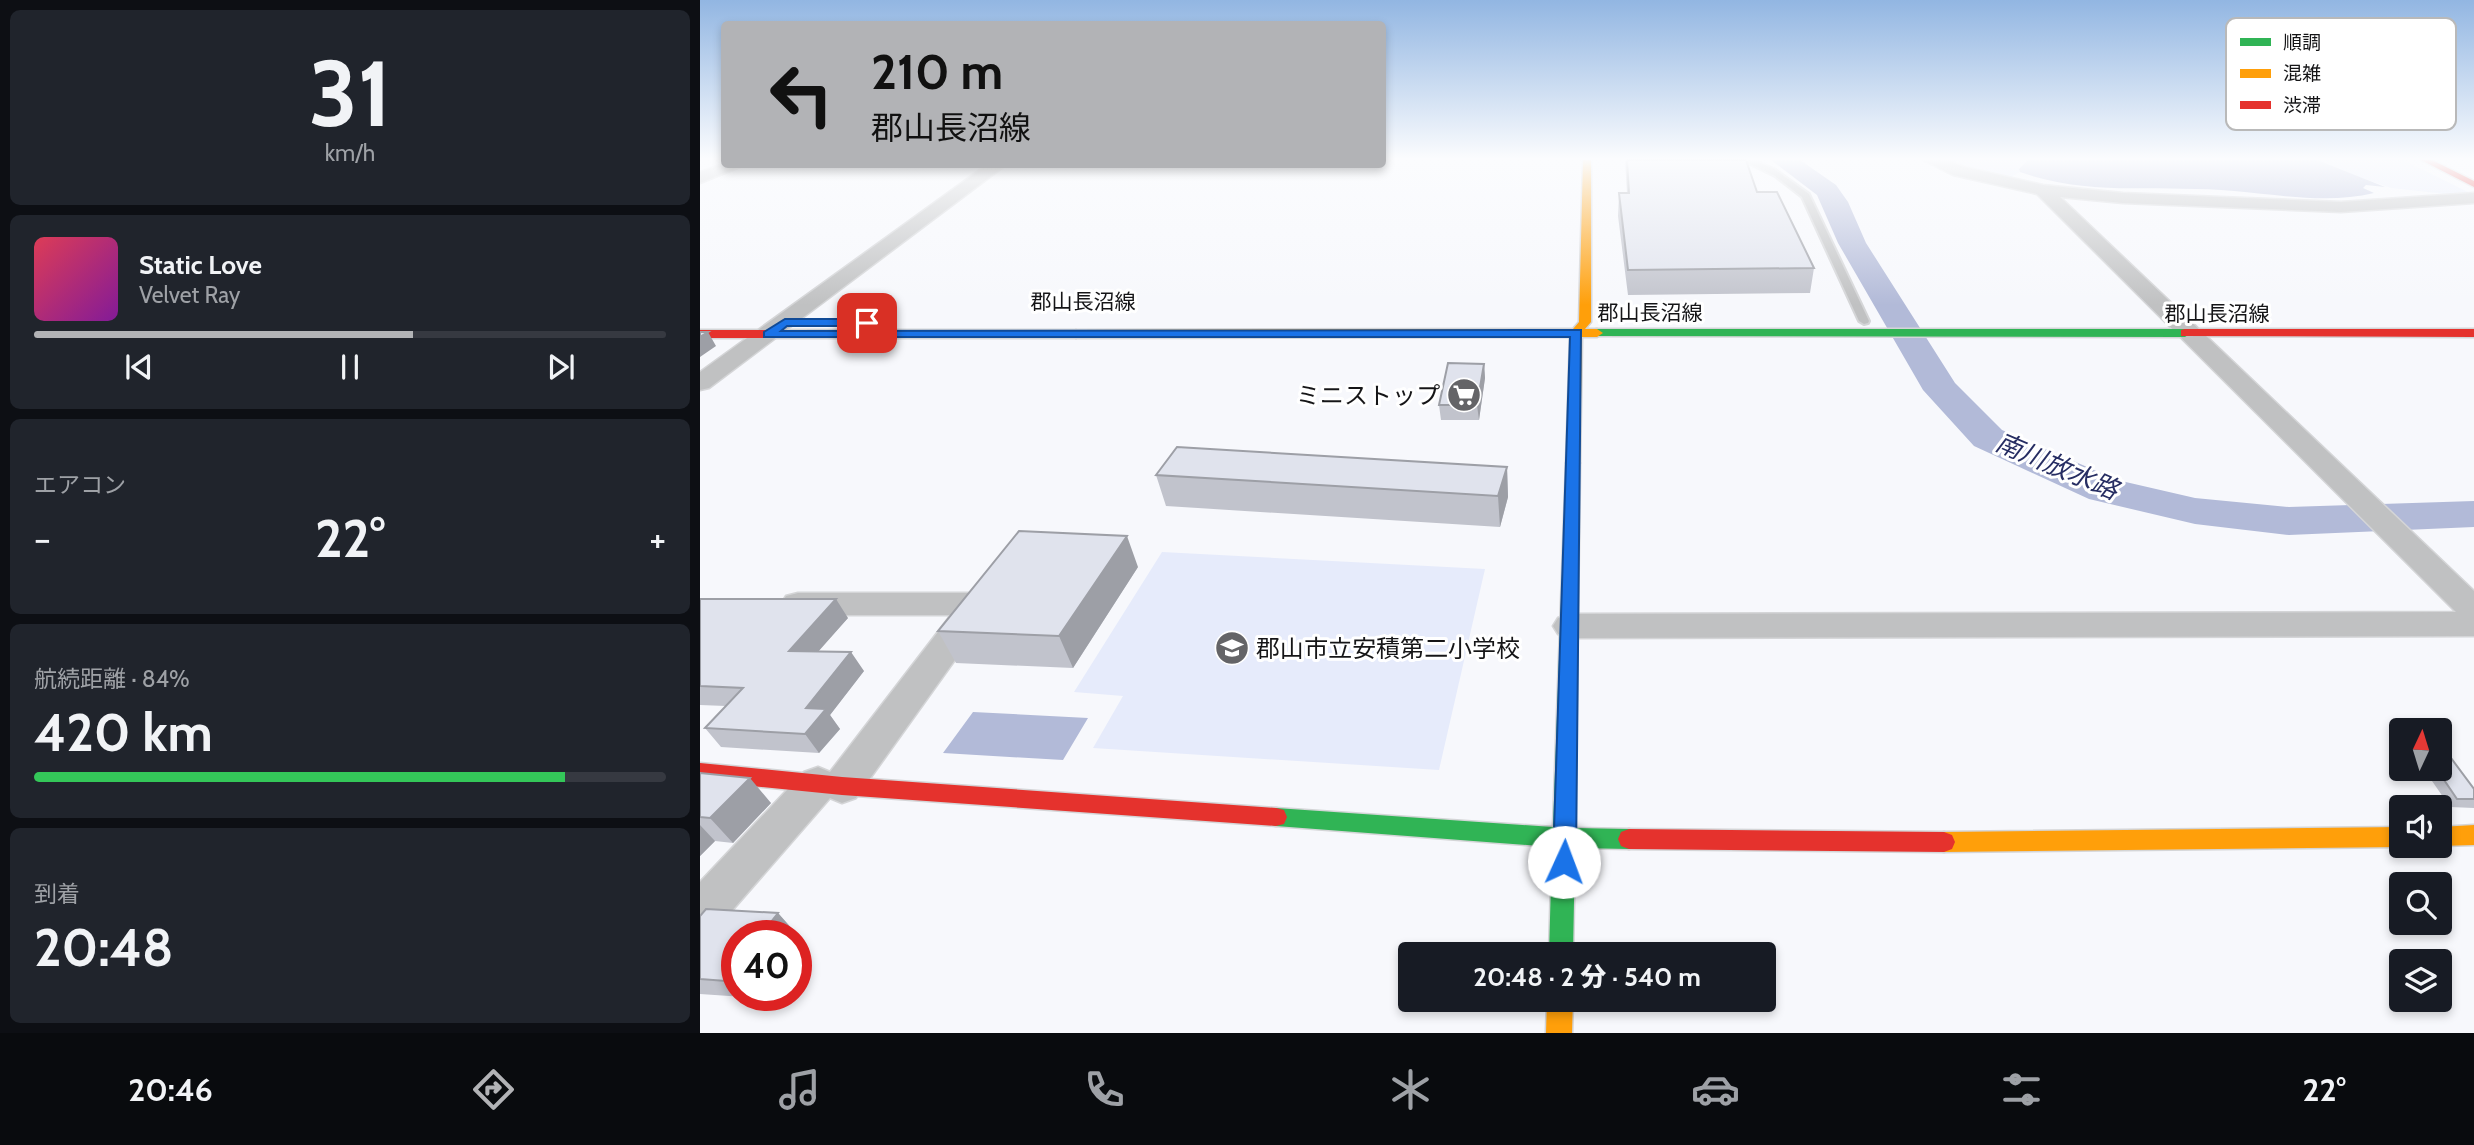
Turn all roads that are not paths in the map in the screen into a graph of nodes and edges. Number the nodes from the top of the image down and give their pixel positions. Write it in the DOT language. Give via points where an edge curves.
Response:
graph roads {
  1 [pos="939,208"];
  2 [pos="1585,208"];
  3 [pos="1812,208"];
  4 [pos="2062,208"];
  5 [pos="2474,321"];
  6 [pos="700,323"];
  7 [pos="1873,325"];
  8 [pos="776,328"];
  9 [pos="1580,328"];
  10 [pos="2186,328"];
  11 [pos="2474,333"];
  12 [pos="700,334"];
  13 [pos="700,383"];
  14 [pos="761,604"];
  15 [pos="2474,610"];
  16 [pos="2474,624"];
  17 [pos="1570,626"];
  18 [pos="700,772"];
  19 [pos="830,785"];
  20 [pos="2474,835"];
  21 [pos="2389,836"];
  22 [pos="2452,836"];
  23 [pos="1565,838"];
  24 [pos="700,914"];
  25 [pos="1561,942"];
  26 [pos="1560,1012"];
  27 [pos="1559,1033"];
  1 -- 8 [label="street"];
  2 -- 9 [label="main road"];
  3 -- 7 [label="lane"];
  4 -- 10 [label="street"];
  5 -- 10 [label="main road, 郡山長沼線"];
  6 -- 8 [label="main road, 郡山長沼線"];
  7 -- 9 [label="main road, 郡山長沼線"];
  7 -- 10 [label="main road, 郡山長沼線"];
  8 -- 9 [label="main road, 郡山長沼線"];
  8 -- 9 [label="main road, 郡山長沼線" via="1560,322"];
  8 -- 12 [label="main road, 郡山長沼線"];
  8 -- 13 [label="street"];
  9 -- 17 [label="main road"];
  10 -- 11 [label="main road, 郡山長沼線"];
  10 -- 15 [label="street"];
  14 -- 19 [label="street" via="978,604"];
  16 -- 17 [label="street"];
  17 -- 23 [label="main road"];
  18 -- 19 [label="main road"];
  19 -- 23 [label="main road"];
  19 -- 24 [label="street"];
  20 -- 22 [label="main road"];
  21 -- 23 [label="main road" via="2035,843"];
  23 -- 25 [label="main road"];
  26 -- 27 [label="main road"];
}
